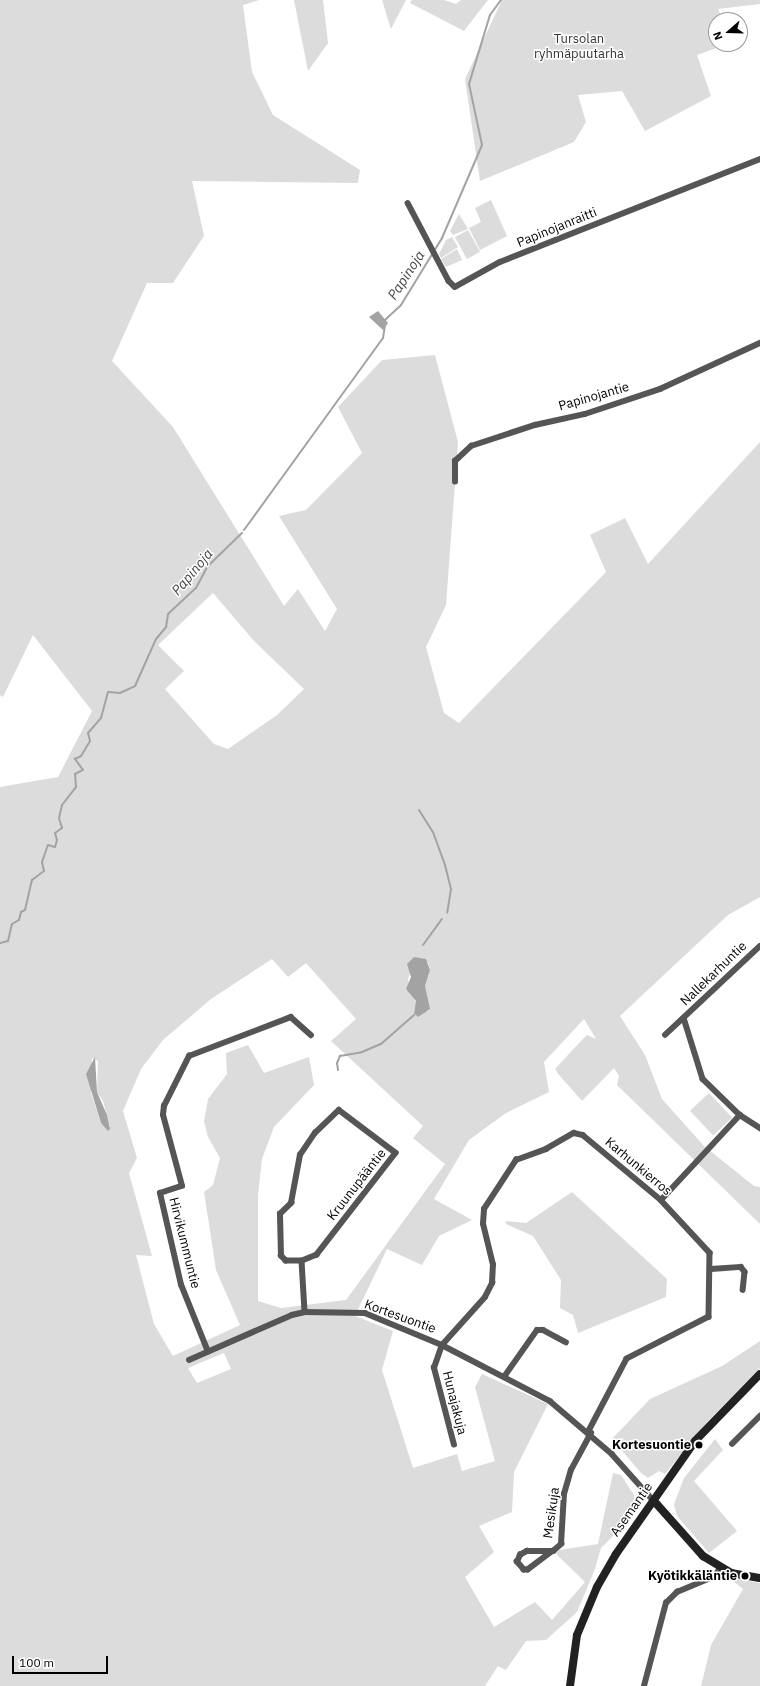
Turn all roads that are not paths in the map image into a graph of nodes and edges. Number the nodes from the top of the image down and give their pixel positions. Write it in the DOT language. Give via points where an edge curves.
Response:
graph roads {
  1 [pos="760,159"];
  2 [pos="408,203"];
  3 [pos="760,344"];
  4 [pos="455,482"];
  5 [pos="760,946"];
  6 [pos="684,1018"];
  7 [pos="311,1035"];
  8 [pos="665,1036"];
  9 [pos="740,1115"];
  10 [pos="760,1128"];
  11 [pos="661,1200"];
  12 [pos="302,1262"];
  13 [pos="711,1269"];
  14 [pos="743,1290"];
  15 [pos="305,1312"];
  16 [pos="566,1342"];
  17 [pos="442,1345"];
  18 [pos="208,1352"];
  19 [pos="189,1360"];
  20 [pos="760,1374"];
  21 [pos="504,1377"];
  22 [pos="760,1416"];
  23 [pos="590,1432"];
  24 [pos="454,1444"];
  25 [pos="732,1444"];
  26 [pos="654,1501"];
  27 [pos="553,1551"];
  28 [pos="720,1568"];
  29 [pos="760,1578"];
  30 [pos="570,1686"];
  31 [pos="644,1686"];
  1 -- 2 [label="street, Papinojanraitti" via="500,262 455,287"];
  3 -- 4 [label="street, Papinojantie" via="660,389 585,414 535,425 471,446 455,461"];
  5 -- 6 [label="street, Nallekarhuntie"];
  6 -- 8 [label="street, Nallekarhuntie"];
  6 -- 9 [label="street" via="703,1079"];
  7 -- 18 [label="street, Hirvikummuntie" via="291,1017 189,1056 164,1106 182,1186 160,1193 181,1284"];
  9 -- 10 [label="street"];
  9 -- 11 [label="street"];
  11 -- 13 [label="street, Karhunkierros" via="709,1248"];
  11 -- 17 [label="street, Karhunkierros" via="578,1133 516,1160 483,1216 493,1265 492,1283 485,1296"];
  12 -- 12 [label="street, Kruunupääntie" via="317,1255 396,1153 339,1110 315,1133 300,1155 288,1207 280,1214 281,1256 286,1261"];
  12 -- 15 [label="street"];
  13 -- 14 [label="street" via="741,1267 745,1272"];
  13 -- 23 [label="street, Karhunkierros" via="709,1317 627,1359"];
  15 -- 17 [label="street, Kortesuontie" via="365,1313"];
  15 -- 18 [label="street, Kortesuontie"];
  16 -- 21 [label="street" via="543,1330 537,1330"];
  17 -- 21 [label="street, Kortesuontie"];
  17 -- 24 [label="street, Hunajakuja" via="434,1368"];
  18 -- 19 [label="street, Kortesuontie"];
  20 -- 26 [label="main road, Asemantie" via="695,1441"];
  21 -- 23 [label="street, Kortesuontie" via="550,1401"];
  22 -- 25 [label="street"];
  23 -- 26 [label="street, Kortesuontie"];
  23 -- 27 [label="street, Mesikuja" via="571,1470 564,1494 561,1544"];
  26 -- 28 [label="main road" via="703,1556"];
  26 -- 30 [label="main road, Asemantie" via="597,1587 577,1635"];
  27 -- 27 [label="street, Mesikuja" via="528,1570 524,1570 518,1562 520,1555 528,1551"];
  28 -- 29 [label="main road" via="741,1576"];
  28 -- 31 [label="street" via="715,1576 677,1592 666,1603"];
}
